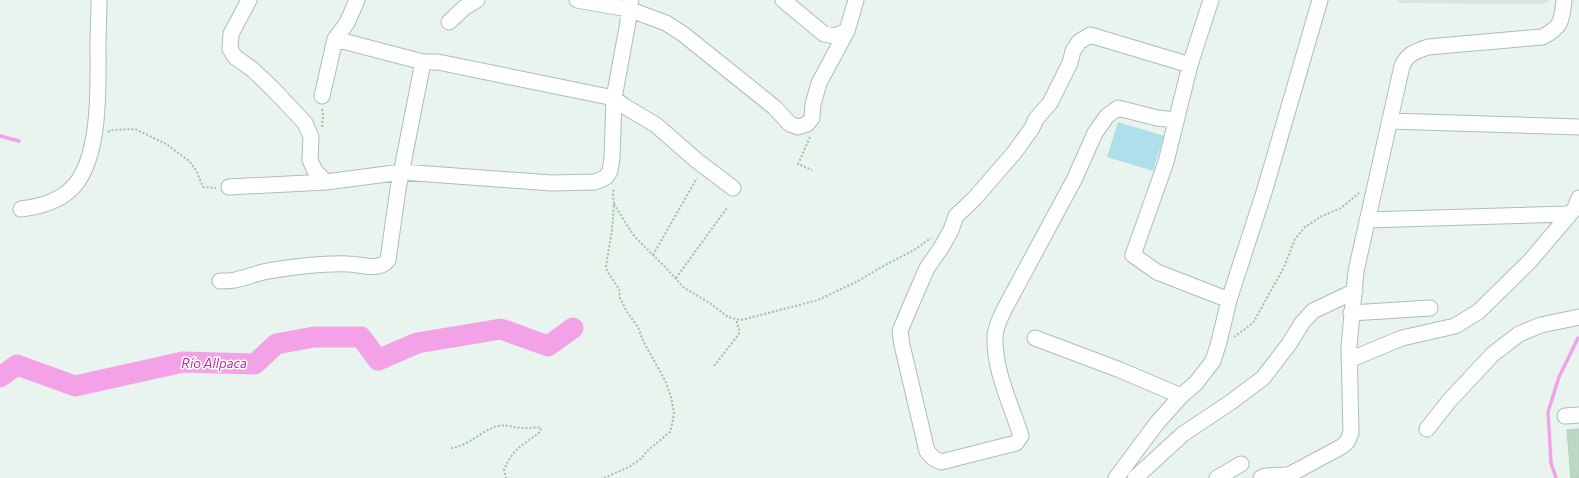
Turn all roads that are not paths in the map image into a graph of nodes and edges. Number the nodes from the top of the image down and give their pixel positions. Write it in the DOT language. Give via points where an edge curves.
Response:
graph roads {
  1 [pos="99,0"];
  2 [pos="250,0"];
  3 [pos="357,0"];
  4 [pos="477,0"];
  5 [pos="577,0"];
  6 [pos="784,0"];
  7 [pos="856,0"];
  8 [pos="1211,0"];
  9 [pos="1320,0"];
  10 [pos="1564,0"];
  11 [pos="630,5"];
  12 [pos="449,22"];
  13 [pos="846,31"];
  14 [pos="335,39"];
  15 [pos="423,62"];
  16 [pos="1190,65"];
  17 [pos="322,96"];
  18 [pos="614,98"];
  19 [pos="1176,120"];
  20 [pos="1389,121"];
  21 [pos="1579,127"];
  22 [pos="402,172"];
  23 [pos="326,182"];
  24 [pos="229,187"];
  25 [pos="733,188"];
  26 [pos="1579,198"];
  27 [pos="21,209"];
  28 [pos="1569,214"];
  29 [pos="1367,220"];
  30 [pos="220,281"];
  31 [pos="1355,290"];
  32 [pos="1229,300"];
  33 [pos="1430,308"];
  34 [pos="1352,313"];
  35 [pos="1579,317"];
  36 [pos="1034,338"];
  37 [pos="1349,360"];
  38 [pos="1181,396"];
  39 [pos="1427,429"];
  40 [pos="1241,464"];
  41 [pos="1285,477"];
  42 [pos="1116,478"];
  43 [pos="1135,478"];
  44 [pos="1217,478"];
  45 [pos="1261,478"];
  1 -- 27 [label="street" via="99,80 94,137 86,164 80,178 60,198"];
  2 -- 23 [label="street" via="231,34 230,49 305,124 311,137 310,160 315,171"];
  3 -- 14 [label="street" via="348,23"];
  4 -- 12 [label="street" via="464,7"];
  5 -- 11 [label="street"];
  6 -- 13 [label="street" via="824,34 835,36"];
  7 -- 13 [label="street"];
  8 -- 16 [label="street"];
  9 -- 32 [label="street"];
  10 -- 20 [label="street" via="1559,24 1554,31 1542,38 1428,47 1410,54 1402,66"];
  11 -- 13 [label="street" via="683,34 774,107 790,124 798,127 807,124 812,118 819,83"];
  11 -- 18 [label="street"];
  14 -- 15 [label="street"];
  14 -- 17 [label="street"];
  15 -- 18 [label="street" via="438,62"];
  15 -- 22 [label="street"];
  16 -- 19 [label="street"];
  16 -- 19 [label="street" via="1090,34 1079,42 1073,51 1070,63 1050,103 1036,119 1014,153 956,216 941,248 927,268 900,331 927,451 933,458 941,462 1016,443 1020,439 997,364 995,336 998,322 1106,116 1118,108"];
  18 -- 22 [label="street" via="610,170 606,176 594,182 551,183"];
  18 -- 25 [label="street" via="656,125"];
  19 -- 32 [label="street" via="1166,162 1133,255 1158,272"];
  20 -- 21 [label="street"];
  20 -- 29 [label="street"];
  22 -- 23 [label="street"];
  22 -- 30 [label="street" via="388,260 384,264 378,267 320,265 269,271 236,280"];
  23 -- 24 [label="street"];
  26 -- 28 [label="street"];
  28 -- 29 [label="street"];
  28 -- 37 [label="street" via="1530,261 1478,312 1455,326 1402,338"];
  29 -- 31 [label="street" via="1356,271"];
  31 -- 34 [label="street"];
  31 -- 43 [label="street" via="1313,310 1263,378 1183,434"];
  32 -- 38 [label="street" via="1213,361"];
  33 -- 34 [label="street"];
  34 -- 37 [label="street"];
  35 -- 39 [label="street" via="1541,325 1519,334 1488,359 1449,400"];
  36 -- 38 [label="street"];
  37 -- 41 [label="street" via="1351,433 1347,442"];
  38 -- 42 [label="street" via="1156,423"];
  40 -- 44 [label="street"];
  41 -- 45 [label="street"];
}
